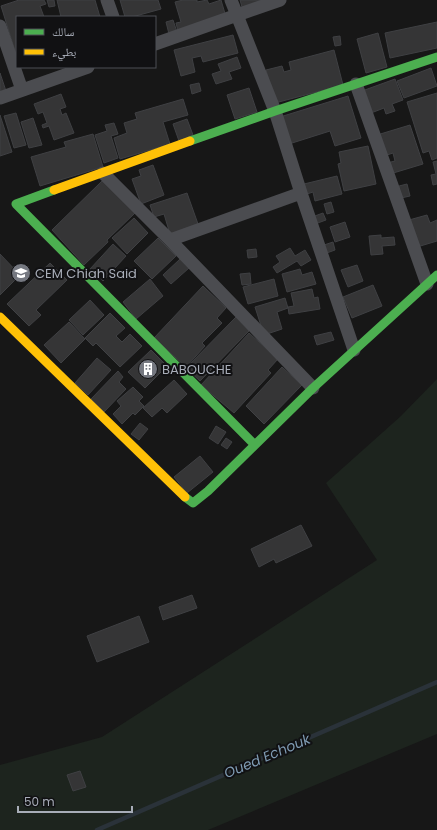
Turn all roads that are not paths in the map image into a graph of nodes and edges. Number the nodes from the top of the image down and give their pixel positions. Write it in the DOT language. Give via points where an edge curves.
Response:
graph roads {
  1 [pos="107,0"];
  2 [pos="231,0"];
  3 [pos="280,0"];
  4 [pos="236,15"];
  5 [pos="113,16"];
  6 [pos="0,26"];
  7 [pos="156,44"];
  8 [pos="437,57"];
  9 [pos="85,68"];
  10 [pos="356,84"];
  11 [pos="22,90"];
  12 [pos="0,98"];
  13 [pos="275,112"];
  14 [pos="103,173"];
  15 [pos="300,193"];
  16 [pos="170,240"];
  17 [pos="432,280"];
  18 [pos="0,318"];
  19 [pos="354,350"];
  20 [pos="313,388"];
  21 [pos="254,444"];
  1 -- 5 [label="street"];
  2 -- 4 [label="street"];
  3 -- 4 [label="street"];
  4 -- 7 [label="street"];
  4 -- 13 [label="street"];
  6 -- 11 [label="street"];
  8 -- 10 [label="street"];
  9 -- 11 [label="street"];
  10 -- 13 [label="street"];
  10 -- 17 [label="street"];
  11 -- 12 [label="street"];
  13 -- 14 [label="street"];
  13 -- 15 [label="street"];
  14 -- 16 [label="street"];
  14 -- 21 [label="street" via="16,204"];
  15 -- 16 [label="street"];
  15 -- 19 [label="street"];
  16 -- 20 [label="street"];
  17 -- 19 [label="street"];
  18 -- 21 [label="street" via="182,495 193,502 208,491"];
  19 -- 20 [label="street"];
  20 -- 21 [label="street"];
}
